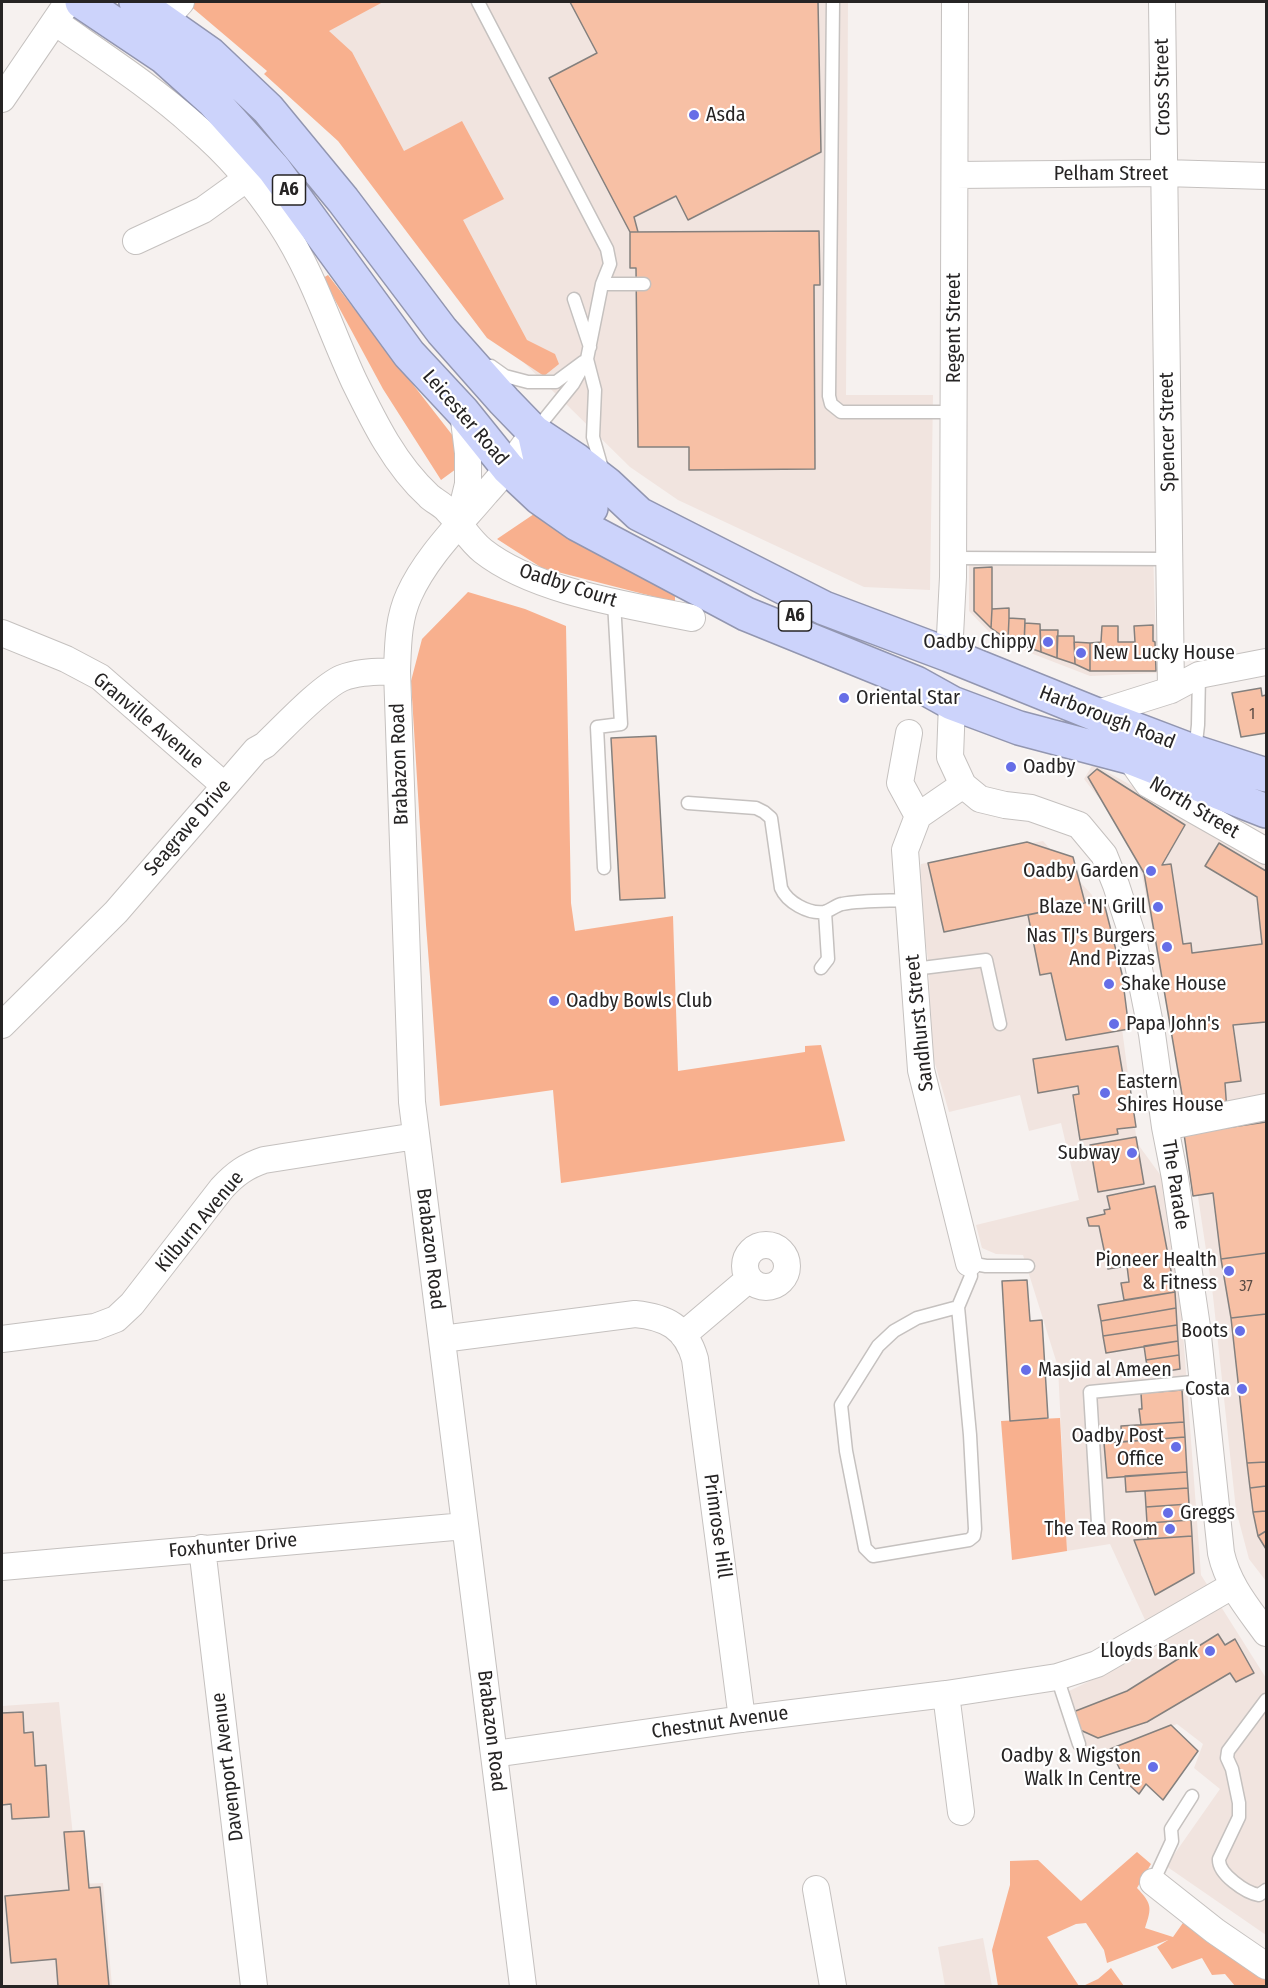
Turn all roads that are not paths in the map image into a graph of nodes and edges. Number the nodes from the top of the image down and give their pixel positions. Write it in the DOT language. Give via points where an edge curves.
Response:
graph roads {
  1 [pos="82,2"];
  2 [pos="136,2"];
  3 [pos="478,2"];
  4 [pos="833,2"];
  5 [pos="954,2"];
  6 [pos="1162,2"];
  7 [pos="173,11"];
  8 [pos="62,12"];
  9 [pos="2,99"];
  10 [pos="1164,173"];
  11 [pos="955,175"];
  12 [pos="1266,176"];
  13 [pos="246,179"];
  14 [pos="343,200"];
  15 [pos="136,241"];
  16 [pos="602,284"];
  17 [pos="644,284"];
  18 [pos="574,299"];
  19 [pos="442,331"];
  20 [pos="588,353"];
  21 [pos="463,412"];
  22 [pos="953,412"];
  23 [pos="534,432"];
  24 [pos="508,468"];
  25 [pos="607,484"];
  26 [pos="639,514"];
  27 [pos="459,524"];
  28 [pos="953,558"];
  29 [pos="1170,559"];
  30 [pos="614,602"];
  31 [pos="746,614"];
  32 [pos="692,618"];
  33 [pos="2,633"];
  34 [pos="950,655"];
  35 [pos="1266,662"];
  36 [pos="397,671"];
  37 [pos="1199,675"];
  38 [pos="1171,690"];
  39 [pos="952,704"];
  40 [pos="1095,714"];
  41 [pos="909,733"];
  42 [pos="1195,752"];
  43 [pos="1129,757"];
  44 [pos="1266,775"];
  45 [pos="963,785"];
  46 [pos="225,786"];
  47 [pos="688,803"];
  48 [pos="1266,811"];
  49 [pos="918,816"];
  50 [pos="1266,850"];
  51 [pos="604,868"];
  52 [pos="909,900"];
  53 [pos="825,912"];
  54 [pos="821,968"];
  55 [pos="914,969"];
  56 [pos="1000,1024"];
  57 [pos="2,1025"];
  58 [pos="1266,1107"];
  59 [pos="1165,1127"];
  60 [pos="416,1136"];
  61 [pos="969,1263"];
  62 [pos="1028,1266"];
  63 [pos="749,1279"];
  64 [pos="958,1307"];
  65 [pos="684,1335"];
  66 [pos="2,1339"];
  67 [pos="442,1339"];
  68 [pos="1203,1381"];
  69 [pos="1098,1523"];
  70 [pos="465,1527"];
  71 [pos="202,1548"];
  72 [pos="2,1567"];
  73 [pos="1233,1586"];
  74 [pos="1266,1633"];
  75 [pos="1057,1677"];
  76 [pos="946,1694"];
  77 [pos="1266,1700"];
  78 [pos="742,1719"];
  79 [pos="1079,1744"];
  80 [pos="494,1754"];
  81 [pos="1192,1796"];
  82 [pos="961,1812"];
  83 [pos="1153,1882"];
  84 [pos="816,1889"];
  85 [pos="1266,1890"];
  86 [pos="1266,1966"];
  87 [pos="254,1986"];
  88 [pos="523,1986"];
  89 [pos="833,1986"];
  1 -- 21 [label="highway, Leicester Road / A6" via="164,57 221,109 274,170 409,354"];
  2 -- 7 [label="highway, Leicester Road / A6"];
  3 -- 16 [label="lane" via="607,249 610,264"];
  4 -- 22 [label="lane" via="831,404 841,412"];
  5 -- 11 [label="street, Regent Street"];
  6 -- 10 [label="street, Cross Street"];
  7 -- 14 [label="highway, Leicester Road / A6" via="210,54 268,109"];
  8 -- 9 [label="street"];
  8 -- 13 [label="street, Oadby Court" via="196,126"];
  10 -- 11 [label="street, Pelham Street"];
  10 -- 12 [label="street, Pelham Street"];
  10 -- 29 [label="street, Spencer Street"];
  11 -- 22 [label="street, Regent Street"];
  13 -- 15 [label="street" via="203,210"];
  13 -- 27 [label="street, Oadby Court" via="306,266 378,430 406,471"];
  14 -- 19 [label="highway, Leicester Road / A6"];
  14 -- 24 [label="highway, A6" via="419,339 508,439"];
  16 -- 17 [label="lane"];
  16 -- 20 [label="lane"];
  18 -- 20 [label="lane"];
  19 -- 20 [label="lane" via="505,376 528,382 556,382"];
  19 -- 23 [label="highway, Leicester Road / A6"];
  20 -- 23 [label="lane" via="573,384"];
  20 -- 25 [label="lane" via="595,390 593,437"];
  21 -- 24 [label="highway, Leicester Road / A6"];
  21 -- 27 [label="street, Brabazon Road" via="468,484"];
  22 -- 28 [label="street, Regent Street"];
  23 -- 24 [label="street, Brabazon Road"];
  23 -- 25 [label="highway, Leicester Road / A6"];
  23 -- 31 [label="highway, A6" via="541,463 557,482"];
  24 -- 27 [label="street, Brabazon Road"];
  24 -- 31 [label="highway, Leicester Road / A6" via="540,498 577,524"];
  25 -- 26 [label="highway, Leicester Road / A6"];
  26 -- 34 [label="highway, Leicester Road / A6" via="824,608"];
  26 -- 39 [label="highway, A6" via="702,566 755,600 820,627 904,654 933,670"];
  27 -- 30 [label="street, Oadby Court" via="484,552 516,570 573,592"];
  27 -- 36 [label="street, Brabazon Road" via="408,596 398,629"];
  28 -- 29 [label="lane"];
  28 -- 34 [label="street, Regent Street"];
  29 -- 38 [label="street, Spencer Street"];
  30 -- 32 [label="street, Oadby Court"];
  30 -- 51 [label="lane" via="621,724 597,727"];
  31 -- 39 [label="highway, Leicester Road / A6" via="916,683"];
  33 -- 46 [label="street, Granville Avenue" via="100,677"];
  34 -- 39 [label="highway"];
  34 -- 40 [label="highway, Harborough Road / A6"];
  34 -- 43 [label="highway, A6" via="969,688 1113,737"];
  35 -- 37 [label="street"];
  36 -- 46 [label="street, Seagrave Drive" via="358,673 323,690 256,750"];
  36 -- 60 [label="street, Brabazon Road"];
  37 -- 38 [label="street"];
  37 -- 42 [label="lane"];
  38 -- 40 [label="street"];
  39 -- 43 [label="highway, Harborough Road / A6" via="1019,728"];
  39 -- 45 [label="street" via="950,757"];
  40 -- 42 [label="highway, Harborough Road / A6"];
  41 -- 49 [label="street" via="900,783"];
  42 -- 44 [label="highway, Harborough Road / A6"];
  43 -- 48 [label="highway, Harborough Road / A6"];
  43 -- 50 [label="street, North Street" via="1148,784"];
  45 -- 49 [label="street"];
  45 -- 59 [label="street, The Parade" via="980,799 1031,808 1079,825 1104,855 1132,934"];
  46 -- 57 [label="street, Seagrave Drive" via="116,912"];
  47 -- 53 [label="lane" via="756,808 764,812 771,818 784,894 805,908"];
  49 -- 52 [label="street, Sandhurst Street" via="905,850"];
  52 -- 53 [label="lane" via="840,904"];
  52 -- 55 [label="street, Sandhurst Street"];
  53 -- 54 [label="lane" via="828,959"];
  55 -- 56 [label="lane" via="986,960"];
  55 -- 61 [label="street, Sandhurst Street" via="921,1070"];
  58 -- 59 [label="street"];
  59 -- 68 [label="street, The Parade"];
  60 -- 66 [label="street, Kilburn Avenue" via="248,1165 222,1188 132,1304 116,1319 95,1327"];
  60 -- 67 [label="street, Brabazon Road"];
  61 -- 62 [label="lane"];
  61 -- 64 [label="lane" via="971,1276"];
  63 -- 65 [label="street"];
  64 -- 64 [label="lane" via="970,1435 974,1536 873,1556 865,1548 841,1405 878,1346 894,1331 917,1318"];
  65 -- 67 [label="street" via="655,1316 635,1314"];
  65 -- 78 [label="street, Primrose Hill" via="695,1359"];
  67 -- 70 [label="street, Brabazon Road"];
  68 -- 69 [label="lane" via="1090,1392"];
  68 -- 73 [label="street, The Parade" via="1221,1553"];
  70 -- 71 [label="street, Foxhunter Drive"];
  70 -- 80 [label="street, Brabazon Road"];
  71 -- 72 [label="street, Foxhunter Drive"];
  71 -- 87 [label="street, Davenport Avenue"];
  73 -- 74 [label="street"];
  73 -- 75 [label="street, Chestnut Avenue" via="1097,1664"];
  75 -- 76 [label="street, Chestnut Avenue"];
  75 -- 79 [label="lane"];
  76 -- 78 [label="street, Chestnut Avenue"];
  76 -- 82 [label="street"];
  77 -- 85 [label="lane" via="1228,1751 1239,1817 1219,1866 1251,1894 1259,1895"];
  78 -- 80 [label="street, Chestnut Avenue"];
  80 -- 88 [label="street, Brabazon Road"];
  81 -- 83 [label="lane" via="1172,1829 1172,1841"];
  83 -- 86 [label="street"];
  84 -- 89 [label="street"];
}
